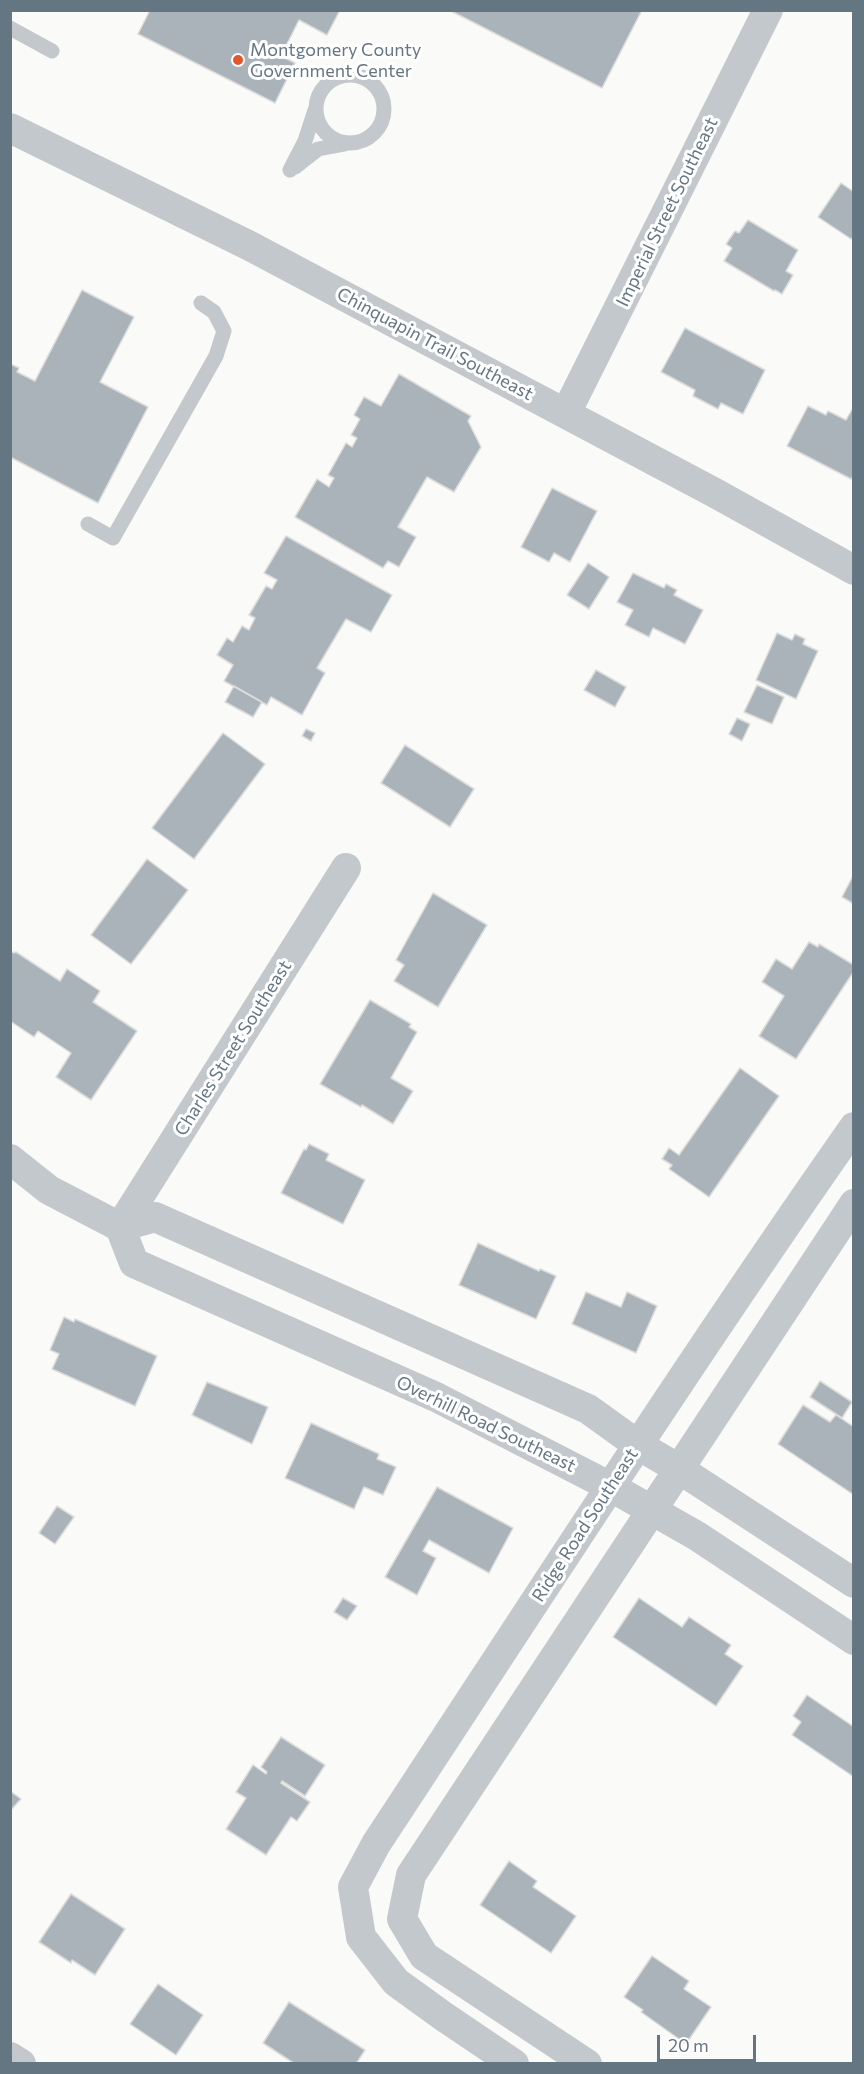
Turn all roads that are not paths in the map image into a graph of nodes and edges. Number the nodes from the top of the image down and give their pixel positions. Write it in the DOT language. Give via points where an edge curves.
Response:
graph roads {
  1 [pos="768,10"];
  2 [pos="10,28"];
  3 [pos="52,51"];
  4 [pos="315,109"];
  5 [pos="10,128"];
  6 [pos="345,144"];
  7 [pos="201,303"];
  8 [pos="566,413"];
  9 [pos="88,524"];
  10 [pos="854,570"];
  11 [pos="346,868"];
  12 [pos="854,1127"];
  13 [pos="10,1159"];
  14 [pos="854,1204"];
  15 [pos="120,1227"];
  16 [pos="638,1445"];
  17 [pos="679,1469"];
  18 [pos="611,1487"];
  19 [pos="652,1510"];
  20 [pos="854,1583"];
  21 [pos="854,1640"];
  22 [pos="10,2056"];
  23 [pos="21,2064"];
  24 [pos="514,2064"];
  25 [pos="587,2064"];
  1 -- 8 [label="street, Imperial Street Southeast"];
  2 -- 3 [label="lane"];
  4 -- 6 [label="lane" via="324,132"];
  4 -- 6 [label="lane" via="290,170 318,149"];
  4 -- 6 [label="lane" via="326,85 337,77 351,74 376,86 385,113 380,127 370,137"];
  5 -- 8 [label="street, Chinquapin Trail Southeast" via="250,246"];
  7 -- 9 [label="lane" via="214,312 224,331 216,356 113,538"];
  8 -- 10 [label="street, Chinquapin Trail Southeast"];
  11 -- 15 [label="street, Charles Street Southeast"];
  12 -- 16 [label="street, Ridge Road Southeast"];
  13 -- 15 [label="street" via="50,1190"];
  14 -- 17 [label="street"];
  15 -- 16 [label="street" via="155,1217 588,1409"];
  15 -- 18 [label="street, Overhill Road Southeast" via="134,1263 436,1397"];
  16 -- 17 [label="street"];
  16 -- 18 [label="street, Ridge Road Southeast"];
  17 -- 19 [label="street"];
  17 -- 20 [label="street"];
  18 -- 19 [label="street, Overhill Road Southeast"];
  18 -- 24 [label="street, Ridge Road Southeast" via="376,1844 353,1887 360,1936 396,1982"];
  19 -- 21 [label="street, Overhill Road Southeast"];
  19 -- 25 [label="street" via="411,1875 402,1919 424,1956"];
  22 -- 23 [label="street"];
}
